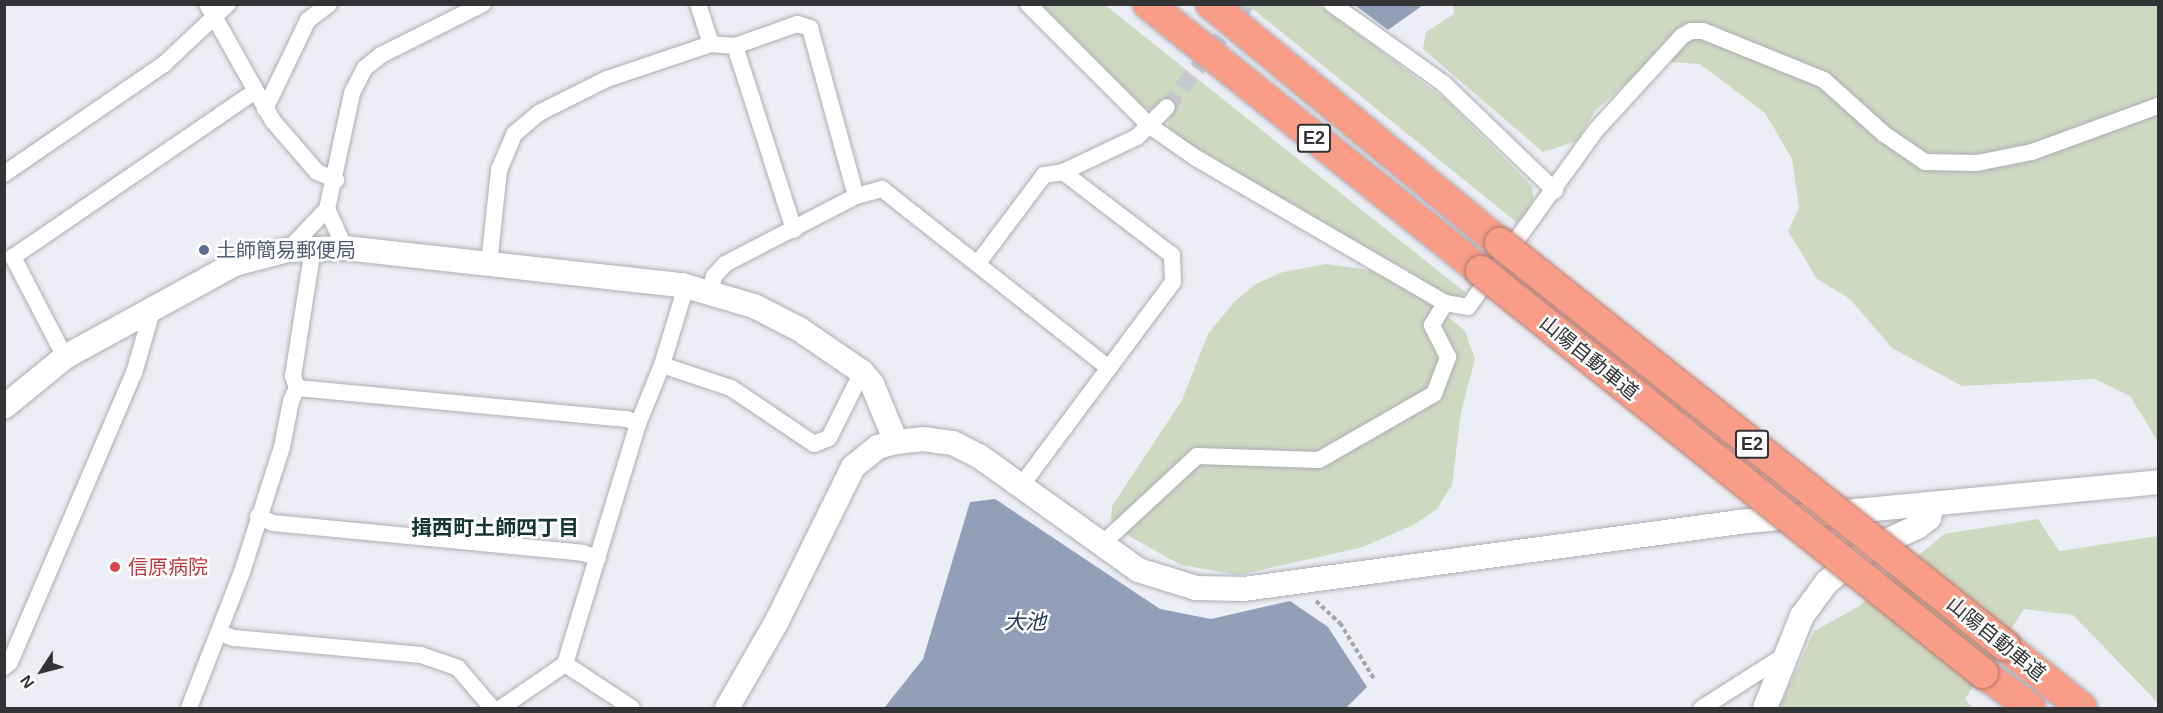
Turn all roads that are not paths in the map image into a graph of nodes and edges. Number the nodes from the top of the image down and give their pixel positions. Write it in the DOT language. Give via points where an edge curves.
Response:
graph roads {
  1 [pos="228,4"];
  2 [pos="329,4"];
  3 [pos="483,4"];
  4 [pos="698,4"];
  5 [pos="1028,4"];
  6 [pos="1148,4"];
  7 [pos="1332,4"];
  8 [pos="1217,10"];
  9 [pos="212,12"];
  10 [pos="711,44"];
  11 [pos="735,46"];
  12 [pos="254,92"];
  13 [pos="2158,106"];
  14 [pos="1167,107"];
  15 [pos="265,109"];
  16 [pos="1150,126"];
  17 [pos="1063,172"];
  18 [pos="4,174"];
  19 [pos="336,180"];
  20 [pos="1555,191"];
  21 [pos="856,196"];
  22 [pos="327,209"];
  23 [pos="794,230"];
  24 [pos="313,248"];
  25 [pos="345,248"];
  26 [pos="288,250"];
  27 [pos="978,263"];
  28 [pos="489,264"];
  29 [pos="682,285"];
  30 [pos="711,291"];
  31 [pos="1445,303"];
  32 [pos="153,308"];
  33 [pos="65,357"];
  34 [pos="663,365"];
  35 [pos="1108,368"];
  36 [pos="862,372"];
  37 [pos="297,388"];
  38 [pos="4,407"];
  39 [pos="638,424"];
  40 [pos="896,442"];
  41 [pos="2158,482"];
  42 [pos="1021,486"];
  43 [pos="1932,506"];
  44 [pos="258,516"];
  45 [pos="1101,546"];
  46 [pos="598,558"];
  47 [pos="220,633"];
  48 [pos="1782,657"];
  49 [pos="565,664"];
  50 [pos="4,667"];
  51 [pos="189,708"];
  52 [pos="492,708"];
  53 [pos="501,708"];
  54 [pos="632,708"];
  55 [pos="727,708"];
  56 [pos="1702,708"];
  57 [pos="1765,708"];
  58 [pos="2031,708"];
  59 [pos="2082,708"];
  1 -- 9 [label="street"];
  2 -- 15 [label="street" via="308,20"];
  3 -- 19 [label="street" via="381,55 365,68 352,93"];
  4 -- 10 [label="street"];
  5 -- 16 [label="street"];
  6 -- 58 [label="highway, 山陽自動車道 / E2, bridge"];
  7 -- 20 [label="street" via="1444,84"];
  8 -- 59 [label="highway, 山陽自動車道 / E2, bridge" via="1500,243"];
  9 -- 12 [label="street"];
  9 -- 18 [label="street" via="164,64"];
  10 -- 11 [label="street"];
  10 -- 28 [label="street" via="607,79 539,113 514,134 499,170"];
  11 -- 21 [label="street" via="797,24 810,28"];
  11 -- 23 [label="street"];
  12 -- 15 [label="street"];
  12 -- 33 [label="street" via="13,257"];
  13 -- 20 [label="street" via="2032,152 1977,163 1926,162 1884,134 1824,80 1703,31 1691,31 1682,36 1596,130"];
  14 -- 16 [label="street"];
  15 -- 19 [label="street" via="317,172"];
  16 -- 17 [label="street" via="1137,137"];
  16 -- 31 [label="street" via="1250,191"];
  17 -- 27 [label="street" via="1044,175"];
  17 -- 35 [label="street" via="1172,255 1173,282"];
  19 -- 22 [label="street"];
  20 -- 31 [label="street" via="1468,307"];
  21 -- 23 [label="street"];
  21 -- 27 [label="street" via="882,189"];
  22 -- 25 [label="street"];
  22 -- 26 [label="street"];
  23 -- 30 [label="street" via="726,264 714,276"];
  24 -- 25 [label="street"];
  24 -- 26 [label="street"];
  24 -- 37 [label="street" via="293,376"];
  25 -- 28 [label="street"];
  26 -- 32 [label="street" via="235,264"];
  27 -- 35 [label="street"];
  28 -- 29 [label="street"];
  29 -- 30 [label="street"];
  29 -- 34 [label="street" via="682,299"];
  30 -- 36 [label="street" via="799,328"];
  31 -- 45 [label="street" via="1432,325 1448,357 1434,394 1319,460 1197,456"];
  32 -- 33 [label="street"];
  32 -- 50 [label="street" via="134,373 10,662"];
  33 -- 38 [label="street"];
  34 -- 36 [label="street" via="731,388 814,444 829,438"];
  34 -- 39 [label="street"];
  35 -- 42 [label="street"];
  36 -- 40 [label="street" via="873,384"];
  37 -- 39 [label="street" via="627,419"];
  37 -- 44 [label="street"];
  39 -- 46 [label="street"];
  40 -- 42 [label="street" via="923,439 953,443"];
  40 -- 55 [label="street" via="867,454 844,482 777,621"];
  41 -- 43 [label="street"];
  42 -- 45 [label="street"];
  43 -- 45 [label="street" via="1738,522 1244,589 1196,588 1138,570"];
  43 -- 48 [label="street" via="1929,518 1917,527 1869,549 1827,582 1802,616"];
  44 -- 46 [label="street" via="273,523 583,553"];
  44 -- 47 [label="street"];
  46 -- 49 [label="street"];
  47 -- 51 [label="street"];
  47 -- 52 [label="street" via="234,638 421,655 458,668"];
  48 -- 56 [label="street"];
  48 -- 57 [label="street"];
  49 -- 53 [label="street"];
  49 -- 54 [label="street"];
}
